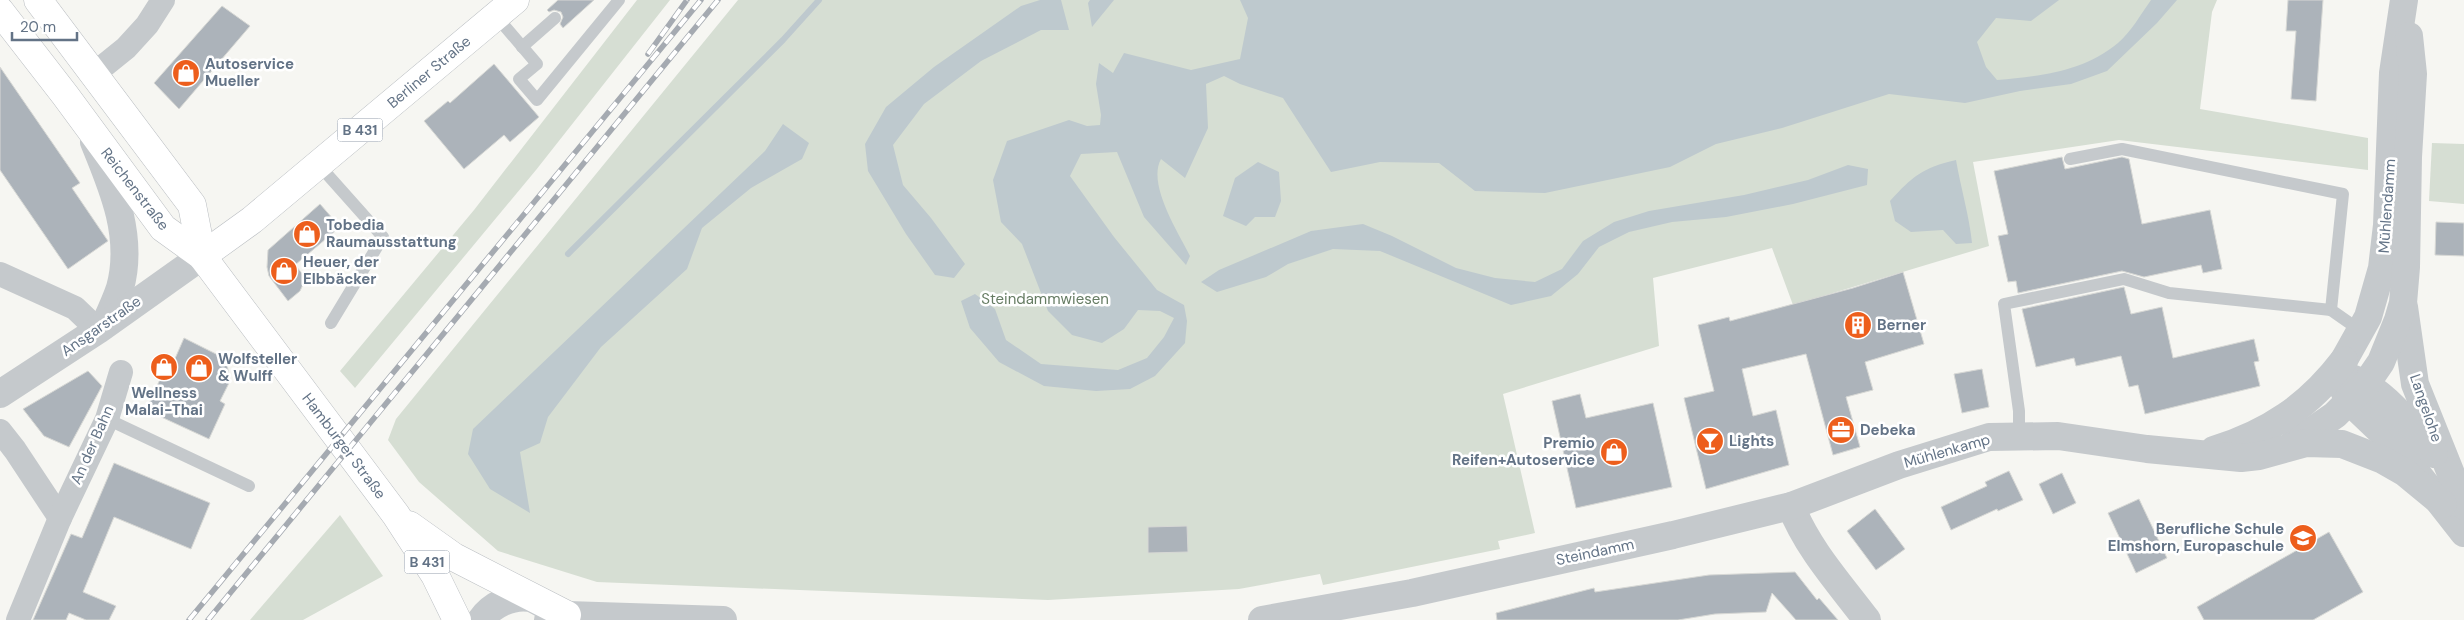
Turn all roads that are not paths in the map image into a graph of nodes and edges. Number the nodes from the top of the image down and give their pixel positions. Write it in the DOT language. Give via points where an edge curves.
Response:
graph roads {
  1 [pos="38,0"];
  2 [pos="162,0"];
  3 [pos="620,0"];
  4 [pos="2405,0"];
  5 [pos="505,8"];
  6 [pos="0,11"];
  7 [pos="555,18"];
  8 [pos="522,47"];
  9 [pos="95,73"];
  10 [pos="88,126"];
  11 [pos="2070,159"];
  12 [pos="318,164"];
  13 [pos="202,256"];
  14 [pos="0,274"];
  15 [pos="2403,303"];
  16 [pos="2331,310"];
  17 [pos="332,323"];
  18 [pos="101,327"];
  19 [pos="2361,331"];
  20 [pos="121,372"];
  21 [pos="2345,382"];
  22 [pos="0,394"];
  23 [pos="106,419"];
  24 [pos="0,431"];
  25 [pos="2019,436"];
  26 [pos="2287,447"];
  27 [pos="2200,454"];
  28 [pos="249,486"];
  29 [pos="2454,497"];
  30 [pos="1791,506"];
  31 [pos="396,515"];
  32 [pos="60,518"];
  33 [pos="2464,533"];
  34 [pos="460,617"];
  35 [pos="559,618"];
  36 [pos="686,619"];
  37 [pos="18,620"];
  38 [pos="481,620"];
  39 [pos="723,620"];
  40 [pos="1262,620"];
  41 [pos="1867,620"];
  1 -- 9 [label="main road, Reichenstraße / B 431"];
  2 -- 9 [label="street" via="126,48"];
  3 -- 8 [label="lane" via="537,100 519,79 537,64"];
  4 -- 15 [label="street, Mühlendamm" via="2413,74"];
  4 -- 19 [label="street, Mühlendamm" via="2393,73 2387,225 2382,268"];
  5 -- 8 [label="lane"];
  5 -- 12 [label="main road, Berliner Straße / B 431"];
  6 -- 10 [label="main road, Reichenstraße / B 431"];
  7 -- 8 [label="lane"];
  9 -- 13 [label="main road, Reichenstraße / B 431" via="192,205"];
  10 -- 13 [label="main road, Reichenstraße / B 431" via="163,228"];
  10 -- 18 [label="street" via="116,195 125,247 120,288"];
  11 -- 16 [label="lane" via="2122,149 2343,194"];
  12 -- 13 [label="main road, Berliner Straße / B 431" via="252,220"];
  12 -- 17 [label="lane" via="383,237"];
  13 -- 18 [label="street, Ansgarstraße"];
  13 -- 31 [label="main road, Hamburger Straße / B 431"];
  14 -- 18 [label="street" via="75,308"];
  15 -- 21 [label="street, Mühlendamm" via="2381,362"];
  15 -- 29 [label="street, Langelohe" via="2415,384"];
  16 -- 19 [label="lane"];
  16 -- 25 [label="lane" via="2169,294 2124,279 2004,304 2019,411"];
  18 -- 22 [label="street, Ansgarstraße"];
  19 -- 21 [label="street, Mühlendamm"];
  20 -- 23 [label="street, An der Bahn"];
  21 -- 26 [label="street, Mühlenkamp" via="2335,415"];
  21 -- 27 [label="street, Mühlenkamp" via="2245,440"];
  21 -- 29 [label="street, Langelohe" via="2394,444"];
  23 -- 28 [label="lane"];
  23 -- 32 [label="street, An der Bahn"];
  24 -- 32 [label="street"];
  25 -- 27 [label="street, Mühlenkamp" via="2058,436"];
  25 -- 30 [label="street, Mühlenkamp" via="1989,437 1945,449"];
  26 -- 27 [label="street, Mühlenkamp" via="2241,458"];
  26 -- 29 [label="street, Mühlenkamp" via="2324,442 2357,449"];
  29 -- 33 [label="street, Langelohe"];
  30 -- 40 [label="street, Steindamm" via="1412,593"];
  30 -- 41 [label="street" via="1810,544"];
  31 -- 34 [label="main road, Hamburger Straße / B 431"];
  31 -- 35 [label="main road" via="454,557"];
  32 -- 37 [label="street, An der Bahn"];
  35 -- 36 [label="street"];
  35 -- 38 [label="street" via="530,598 505,601"];
  36 -- 39 [label="street"];
}
